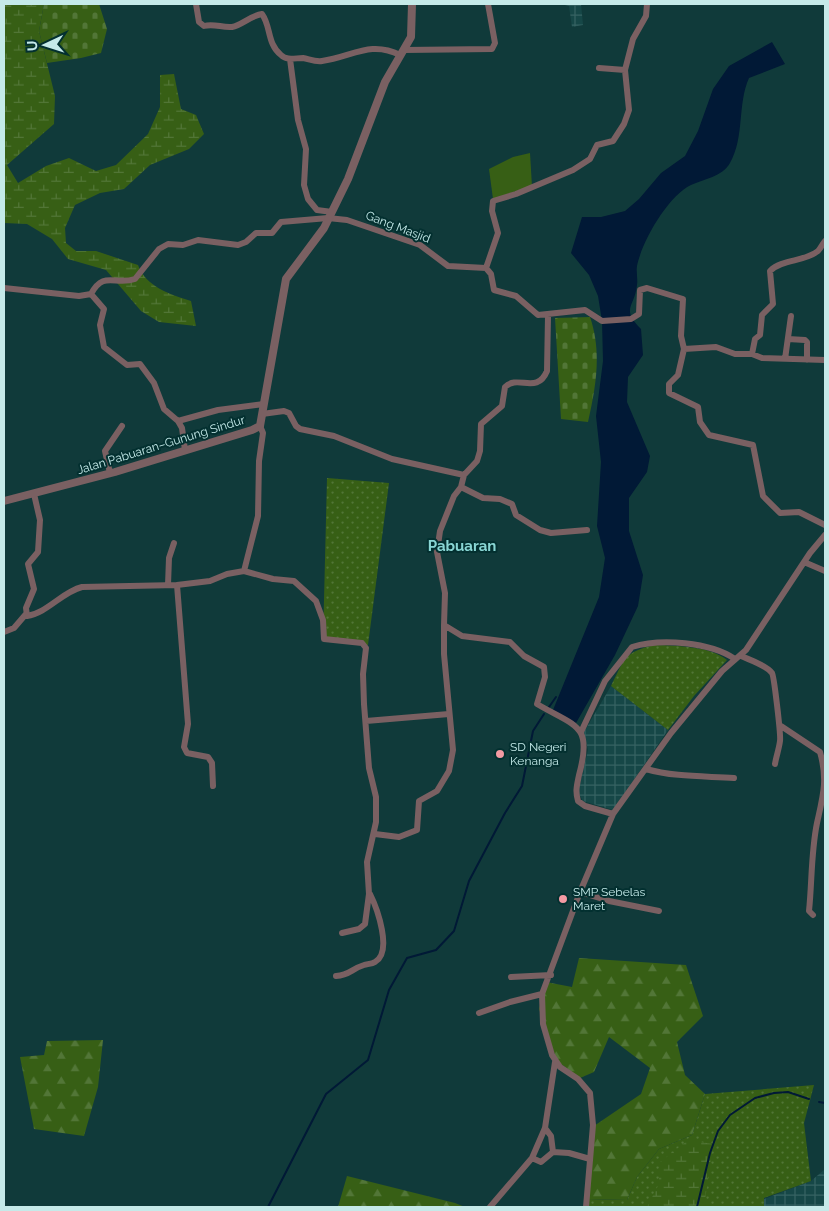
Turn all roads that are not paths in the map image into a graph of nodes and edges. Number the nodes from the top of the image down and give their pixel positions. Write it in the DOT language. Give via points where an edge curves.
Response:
graph roads {
  1 [pos="196,4"];
  2 [pos="412,4"];
  3 [pos="488,4"];
  4 [pos="647,4"];
  5 [pos="402,53"];
  6 [pos="290,59"];
  7 [pos="599,68"];
  8 [pos="625,70"];
  9 [pos="330,215"];
  10 [pos="825,241"];
  11 [pos="486,268"];
  12 [pos="4,288"];
  13 [pos="91,294"];
  14 [pos="548,316"];
  15 [pos="791,316"];
  16 [pos="788,339"];
  17 [pos="684,349"];
  18 [pos="752,354"];
  19 [pos="786,359"];
  20 [pos="807,360"];
  21 [pos="825,360"];
  22 [pos="264,404"];
  23 [pos="262,414"];
  24 [pos="178,422"];
  25 [pos="122,426"];
  26 [pos="260,426"];
  27 [pos="185,450"];
  28 [pos="110,473"];
  29 [pos="464,475"];
  30 [pos="461,487"];
  31 [pos="34,494"];
  32 [pos="4,502"];
  33 [pos="825,525"];
  34 [pos="587,530"];
  35 [pos="825,535"];
  36 [pos="174,543"];
  37 [pos="804,562"];
  38 [pos="244,571"];
  39 [pos="825,571"];
  40 [pos="168,585"];
  41 [pos="178,585"];
  42 [pos="26,614"];
  43 [pos="444,624"];
  44 [pos="4,632"];
  45 [pos="738,658"];
  46 [pos="449,714"];
  47 [pos="366,721"];
  48 [pos="781,726"];
  49 [pos="580,732"];
  50 [pos="775,764"];
  51 [pos="646,769"];
  52 [pos="734,778"];
  53 [pos="213,786"];
  54 [pos="613,814"];
  55 [pos="375,834"];
  56 [pos="580,892"];
  57 [pos="369,894"];
  58 [pos="659,911"];
  59 [pos="814,915"];
  60 [pos="342,933"];
  61 [pos="551,975"];
  62 [pos="336,976"];
  63 [pos="511,976"];
  64 [pos="542,994"];
  65 [pos="479,1013"];
  66 [pos="555,1062"];
  67 [pos="545,1128"];
  68 [pos="553,1152"];
  69 [pos="532,1158"];
  70 [pos="590,1159"];
  71 [pos="490,1207"];
  72 [pos="586,1207"];
  1 -- 6 [label="street" via="199,22 204,26 234,26 253,15 262,14 267,21 269,38 278,52"];
  2 -- 5 [label="street, Jalan Pabuaran–Gunung Sindur" via="412,32"];
  3 -- 5 [label="street" via="494,43 492,49"];
  4 -- 8 [label="street" via="646,16 633,39"];
  5 -- 6 [label="street" via="367,48 324,60"];
  5 -- 9 [label="street, Jalan Pabuaran–Gunung Sindur" via="384,82 354,167"];
  6 -- 9 [label="street" via="298,120 306,149 304,185 308,199 317,210"];
  7 -- 8 [label="street"];
  8 -- 11 [label="street" via="628,110 613,141 597,146 590,159 573,170 493,201 492,211 498,233"];
  9 -- 11 [label="street, Gang Masjid" via="420,246 448,266"];
  9 -- 13 [label="street" via="281,222 272,233 256,233 238,245 198,240 183,245 168,244 159,249 135,278 103,280"];
  9 -- 22 [label="street, Jalan Pabuaran–Gunung Sindur" via="284,285"];
  10 -- 18 [label="street" via="819,250 776,265 770,271 773,304 762,315 760,335 755,340"];
  11 -- 14 [label="street" via="491,274 494,290 516,296 538,315"];
  12 -- 13 [label="street" via="79,296"];
  13 -- 24 [label="street" via="104,309 100,325 104,347 127,365 140,364 154,383 164,409"];
  14 -- 17 [label="street" via="585,310 602,321 631,319 639,314 640,290 647,288 683,299 681,336"];
  14 -- 29 [label="street" via="547,371 544,378 538,382 510,383 505,387 502,406 481,424 480,451"];
  15 -- 16 [label="street"];
  16 -- 19 [label="street"];
  16 -- 20 [label="street" via="807,342"];
  17 -- 18 [label="street" via="716,346 734,354"];
  17 -- 33 [label="street" via="678,374 668,388 669,393 698,407 700,422 708,435 753,445 763,496 780,513 799,512"];
  18 -- 19 [label="street" via="762,358"];
  19 -- 20 [label="street"];
  20 -- 21 [label="street"];
  22 -- 23 [label="street, Jalan Pabuaran–Gunung Sindur"];
  22 -- 24 [label="street" via="218,410"];
  23 -- 26 [label="street, Jalan Pabuaran–Gunung Sindur"];
  23 -- 29 [label="street" via="284,411 300,429 334,436 392,459"];
  24 -- 27 [label="street"];
  25 -- 28 [label="street" via="105,451"];
  26 -- 27 [label="street, Jalan Pabuaran–Gunung Sindur"];
  26 -- 38 [label="street" via="263,433 258,516"];
  27 -- 28 [label="street, Jalan Pabuaran–Gunung Sindur"];
  28 -- 31 [label="street, Jalan Pabuaran–Gunung Sindur"];
  29 -- 30 [label="street"];
  30 -- 34 [label="street" via="483,498 512,504 516,515 540,530 551,533"];
  30 -- 43 [label="street" via="440,531 437,552 444,593"];
  31 -- 32 [label="street, Jalan Pabuaran–Gunung Sindur"];
  31 -- 42 [label="street" via="40,520 38,552 28,564 34,589"];
  35 -- 37 [label="street"];
  36 -- 40 [label="street" via="169,558"];
  37 -- 39 [label="street"];
  37 -- 45 [label="street"];
  38 -- 41 [label="street" via="210,581"];
  38 -- 47 [label="street" via="297,582 320,609 324,639 364,645"];
  40 -- 41 [label="street"];
  40 -- 42 [label="street" via="69,590 31,616"];
  41 -- 53 [label="street" via="188,724 184,747 187,752 208,758 212,763"];
  42 -- 44 [label="street" via="14,628"];
  43 -- 46 [label="street"];
  43 -- 49 [label="street" via="462,636 510,642 524,656 544,666 545,677 537,704"];
  45 -- 48 [label="street" via="769,670 773,675 776,713"];
  45 -- 49 [label="street" via="680,642 632,647 605,681"];
  45 -- 51 [label="street" via="671,732"];
  46 -- 47 [label="street"];
  46 -- 55 [label="street" via="452,750 449,771 437,792 419,801 417,830 398,837"];
  47 -- 55 [label="street" via="369,768 376,797"];
  48 -- 50 [label="street"];
  48 -- 59 [label="street" via="820,752 823,762 822,808 817,823 809,911"];
  49 -- 54 [label="street" via="584,736 586,752 576,788 578,801"];
  51 -- 52 [label="street" via="671,776 690,774"];
  51 -- 54 [label="street"];
  54 -- 56 [label="street"];
  55 -- 57 [label="street" via="367,862"];
  56 -- 58 [label="street"];
  56 -- 61 [label="street"];
  57 -- 60 [label="street" via="364,924 359,929"];
  57 -- 62 [label="street" via="378,908 384,946 382,955 348,975"];
  61 -- 63 [label="street"];
  61 -- 64 [label="street"];
  64 -- 65 [label="street"];
  64 -- 66 [label="street" via="544,1030"];
  66 -- 67 [label="street"];
  66 -- 70 [label="street" via="578,1079 590,1093 593,1125"];
  67 -- 68 [label="street"];
  67 -- 69 [label="street"];
  68 -- 69 [label="street" via="542,1162"];
  68 -- 70 [label="street" via="569,1152"];
  69 -- 71 [label="street"];
  70 -- 72 [label="street"];
}
